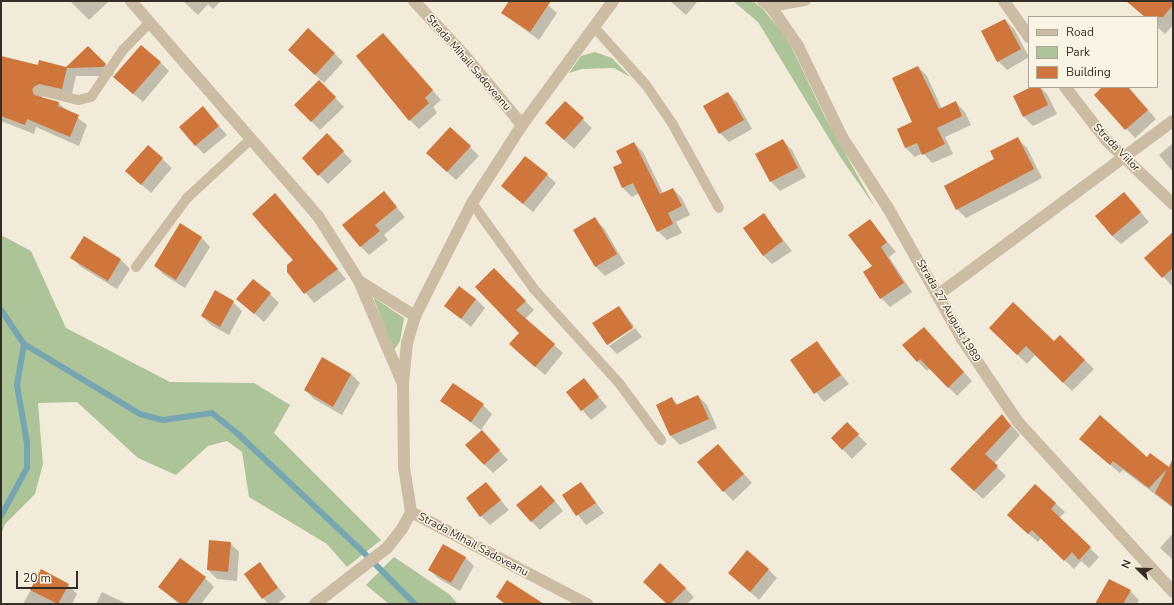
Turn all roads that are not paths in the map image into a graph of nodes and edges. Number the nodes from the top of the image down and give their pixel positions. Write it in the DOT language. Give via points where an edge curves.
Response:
graph roads {
  1 [pos="131,1"];
  2 [pos="414,1"];
  3 [pos="613,1"];
  4 [pos="805,1"];
  5 [pos="1004,1"];
  6 [pos="767,4"];
  7 [pos="150,22"];
  8 [pos="595,28"];
  9 [pos="1028,36"];
  10 [pos="1066,88"];
  11 [pos="38,90"];
  12 [pos="1173,121"];
  13 [pos="522,125"];
  14 [pos="251,139"];
  15 [pos="1124,158"];
  16 [pos="472,203"];
  17 [pos="1173,204"];
  18 [pos="719,208"];
  19 [pos="136,267"];
  20 [pos="359,281"];
  21 [pos="939,294"];
  22 [pos="415,316"];
  23 [pos="403,383"];
  24 [pos="661,440"];
  25 [pos="411,512"];
  26 [pos="1173,592"];
  27 [pos="315,604"];
  28 [pos="588,604"];
  1 -- 7 [label="street, Strada Mihail Sadoveanu"];
  2 -- 13 [label="street, Strada Mihail Sadoveanu" via="466,57"];
  3 -- 8 [label="street, Strada Mihail Sadoveanu"];
  4 -- 6 [label="lane"];
  5 -- 9 [label="street"];
  6 -- 21 [label="street, Strada 27 August 1989" via="798,46 842,137"];
  7 -- 11 [label="lane" via="122,50 90,97 78,100"];
  7 -- 14 [label="street, Strada Mihail Sadoveanu"];
  8 -- 13 [label="street, Strada Mihail Sadoveanu"];
  8 -- 18 [label="lane" via="646,85 672,123"];
  10 -- 15 [label="street, Strada Viilor"];
  12 -- 15 [label="street"];
  13 -- 16 [label="street, Strada Mihail Sadoveanu"];
  14 -- 19 [label="lane" via="187,198"];
  14 -- 20 [label="street, Strada Mihail Sadoveanu" via="318,216"];
  15 -- 17 [label="street, Strada Viilor"];
  15 -- 21 [label="street"];
  16 -- 22 [label="street, Strada Mihail Sadoveanu"];
  16 -- 24 [label="lane" via="534,289 619,383"];
  20 -- 22 [label="street, Strada Mihail Sadoveanu"];
  20 -- 23 [label="street, Strada Mihail Sadoveanu"];
  21 -- 26 [label="street, Strada 27 August 1989" via="962,339 1018,422"];
  22 -- 23 [label="street, Strada Mihail Sadoveanu" via="407,343"];
  23 -- 25 [label="street, Strada Mihail Sadoveanu" via="404,467"];
  25 -- 27 [label="street" via="387,548"];
  25 -- 28 [label="street, Strada Mihail Sadoveanu"];
}
